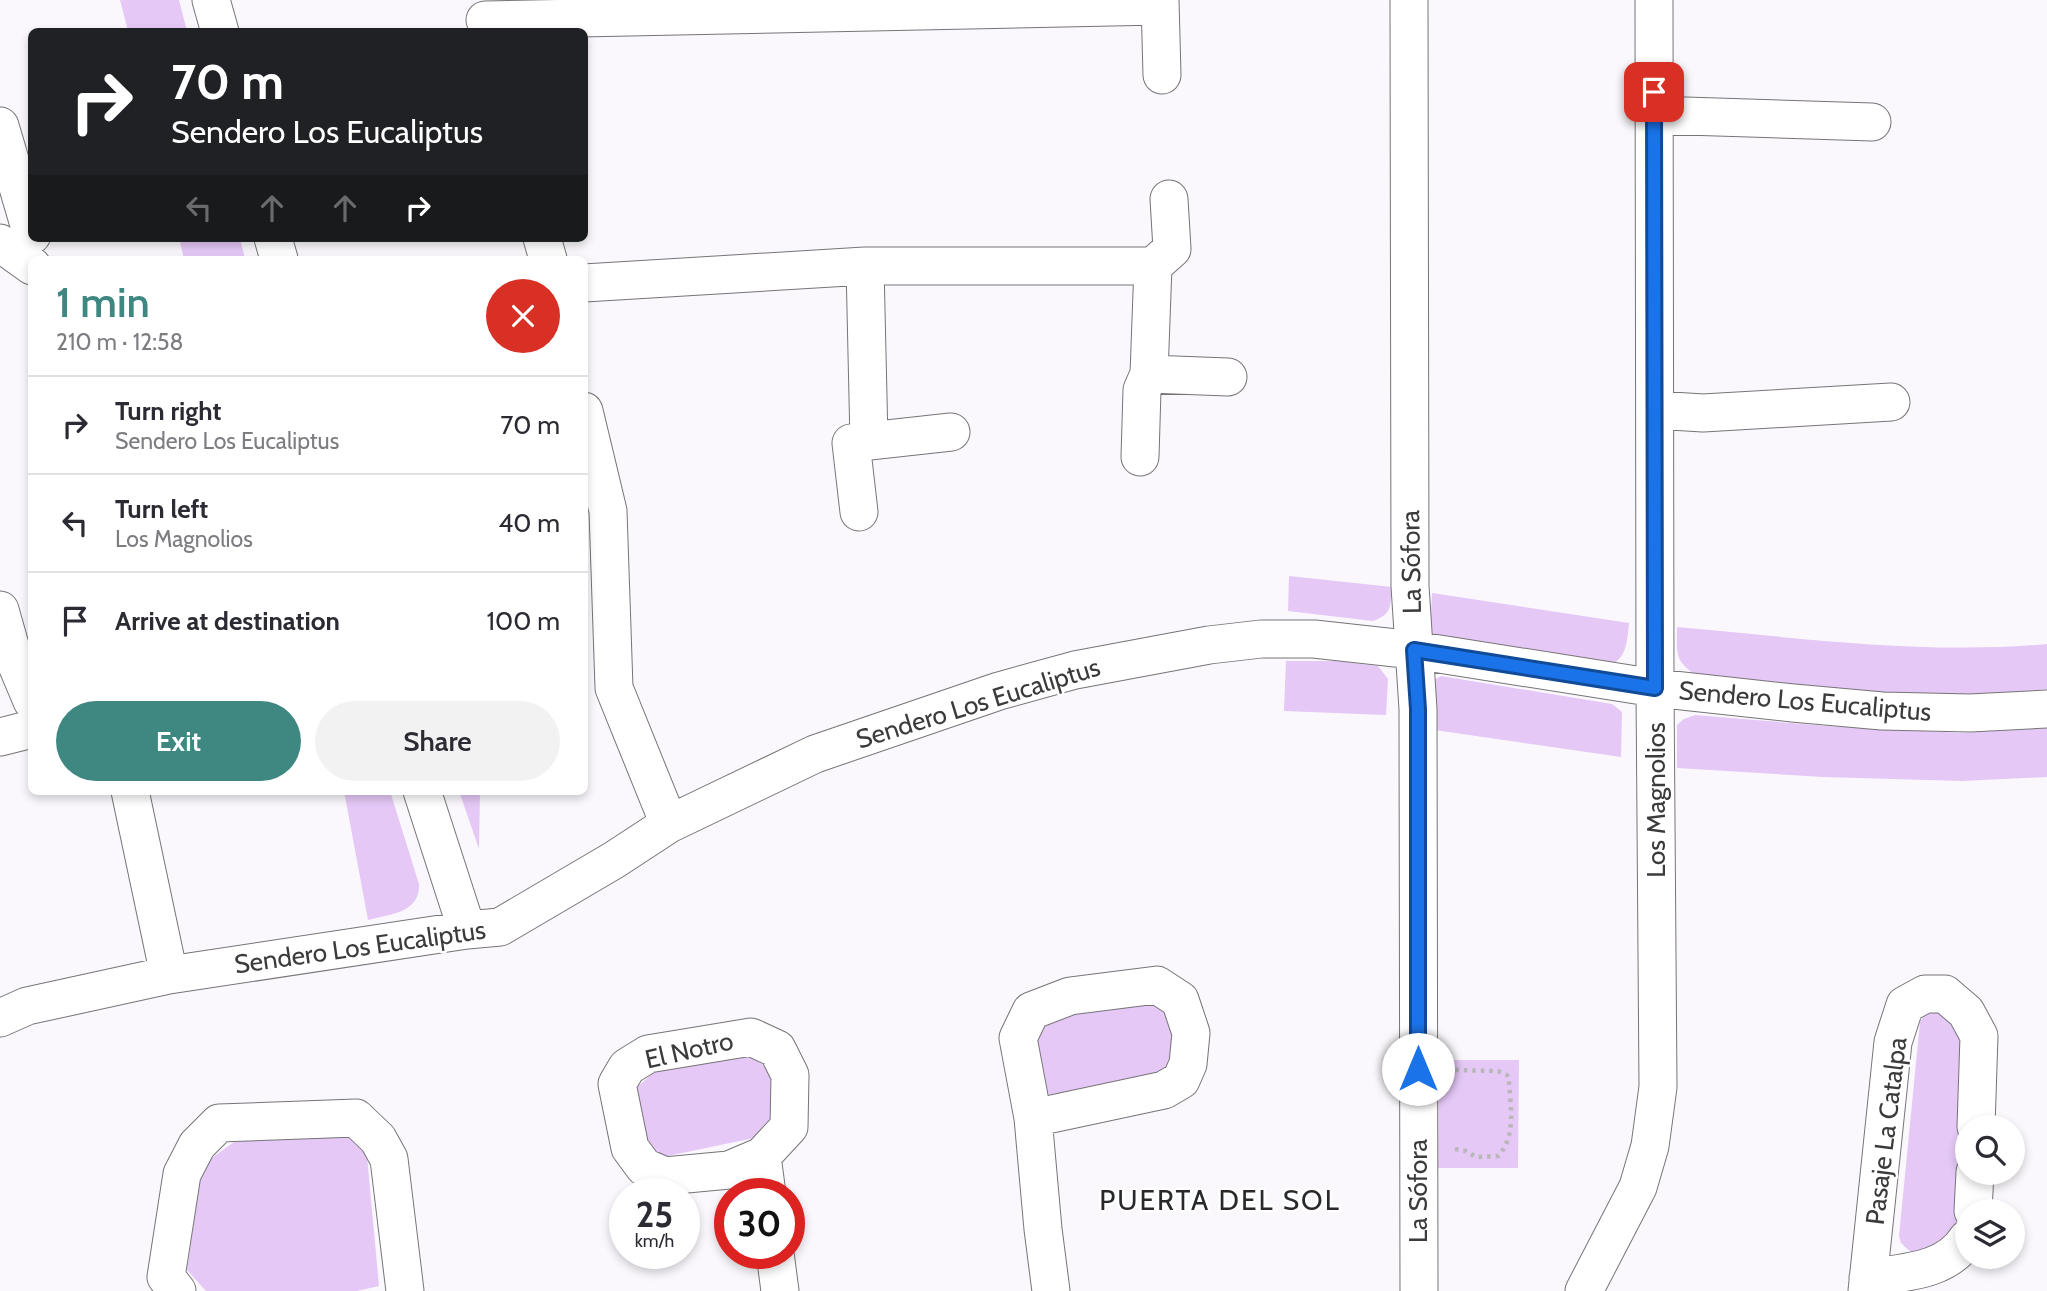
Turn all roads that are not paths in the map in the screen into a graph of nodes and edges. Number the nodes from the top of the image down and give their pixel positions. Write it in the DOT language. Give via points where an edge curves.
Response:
graph roads {
  1 [pos="211,0"];
  2 [pos="1409,0"];
  3 [pos="1654,0"];
  4 [pos="1160,3"];
  5 [pos="484,17"];
  6 [pos="219,28"];
  7 [pos="1162,75"];
  8 [pos="1654,115"];
  9 [pos="1872,122"];
  10 [pos="0,126"];
  11 [pos="1169,199"];
  12 [pos="28,223"];
  13 [pos="0,243"];
  14 [pos="28,263"];
  15 [pos="865,266"];
  16 [pos="1153,266"];
  17 [pos="588,283"];
  18 [pos="1149,373"];
  19 [pos="1228,377"];
  20 [pos="1891,402"];
  21 [pos="1655,411"];
  22 [pos="588,428"];
  23 [pos="951,432"];
  24 [pos="869,441"];
  25 [pos="1140,457"];
  26 [pos="859,512"];
  27 [pos="0,610"];
  28 [pos="1414,650"];
  29 [pos="1655,688"];
  30 [pos="28,692"];
  31 [pos="2047,709"];
  32 [pos="28,731"];
  33 [pos="0,737"];
  34 [pos="131,795"];
  35 [pos="423,795"];
  36 [pos="669,824"];
  37 [pos="467,930"];
  38 [pos="169,975"];
  39 [pos="0,1018"];
  40 [pos="1976,1115"];
  41 [pos="1033,1118"];
  42 [pos="762,1156"];
  43 [pos="765,1178"];
  44 [pos="1955,1253"];
  45 [pos="777,1269"];
  46 [pos="1868,1285"];
  47 [pos="177,1291"];
  48 [pos="405,1291"];
  49 [pos="780,1291"];
  50 [pos="1051,1291"];
  51 [pos="1419,1291"];
  52 [pos="1584,1291"];
  1 -- 6 [label="street"];
  2 -- 28 [label="street, La Sófora" via="1410,586"];
  3 -- 8 [label="street, Los Magnolios"];
  4 -- 5 [label="street"];
  4 -- 7 [label="street"];
  8 -- 9 [label="street"];
  8 -- 21 [label="street, Los Magnolios"];
  10 -- 12 [label="street"];
  11 -- 16 [label="street" via="1172,249"];
  13 -- 14 [label="street"];
  15 -- 16 [label="street"];
  15 -- 17 [label="street"];
  15 -- 24 [label="street"];
  16 -- 18 [label="street"];
  18 -- 19 [label="street"];
  18 -- 25 [label="street" via="1142,390"];
  20 -- 21 [label="street" via="1703,413"];
  21 -- 29 [label="street, Los Magnolios"];
  22 -- 36 [label="street" via="608,511 614,688"];
  23 -- 24 [label="street"];
  24 -- 26 [label="street" via="851,443"];
  27 -- 30 [label="street"];
  28 -- 29 [label="street, Sendero Los Eucaliptus"];
  28 -- 36 [label="street, Sendero Los Eucaliptus" via="1314,639 1261,639 1155,653 1076,670 999,691 815,754"];
  28 -- 51 [label="street, La Sófora" via="1418,709"];
  29 -- 31 [label="street, Sendero Los Eucaliptus" via="1882,710 1970,713"];
  29 -- 52 [label="street, Los Magnolios" via="1656,1117 1638,1187"];
  32 -- 33 [label="street"];
  34 -- 38 [label="street"];
  35 -- 37 [label="street"];
  36 -- 37 [label="street, Sendero Los Eucaliptus" via="500,928"];
  37 -- 38 [label="street, Sendero Los Eucaliptus"];
  38 -- 39 [label="street, Sendero Los Eucaliptus" via="27,1006"];
  40 -- 46 [label="street, Pasaje La Catalpa" via="1979,1036 1966,1012 1945,994 1924,994 1905,1004 1893,1042"];
  41 -- 41 [label="street" via="1164,1090 1181,1080 1188,1064 1191,1033 1180,1000 1157,985 1069,996 1031,1011 1018,1038"];
  41 -- 50 [label="street"];
  42 -- 42 [label="street, El Notro" via="789,1126 790,1075 777,1049 751,1037 648,1054 627,1067 617,1084 630,1148 644,1167 665,1176 729,1170"];
  42 -- 43 [label="street"];
  44 -- 46 [label="street, Pasaje La Catalpa" via="1934,1266"];
  45 -- 49 [label="street"];
  47 -- 48 [label="street" via="166,1277 182,1174 197,1145 219,1123 356,1118 378,1139 389,1159"];
}
